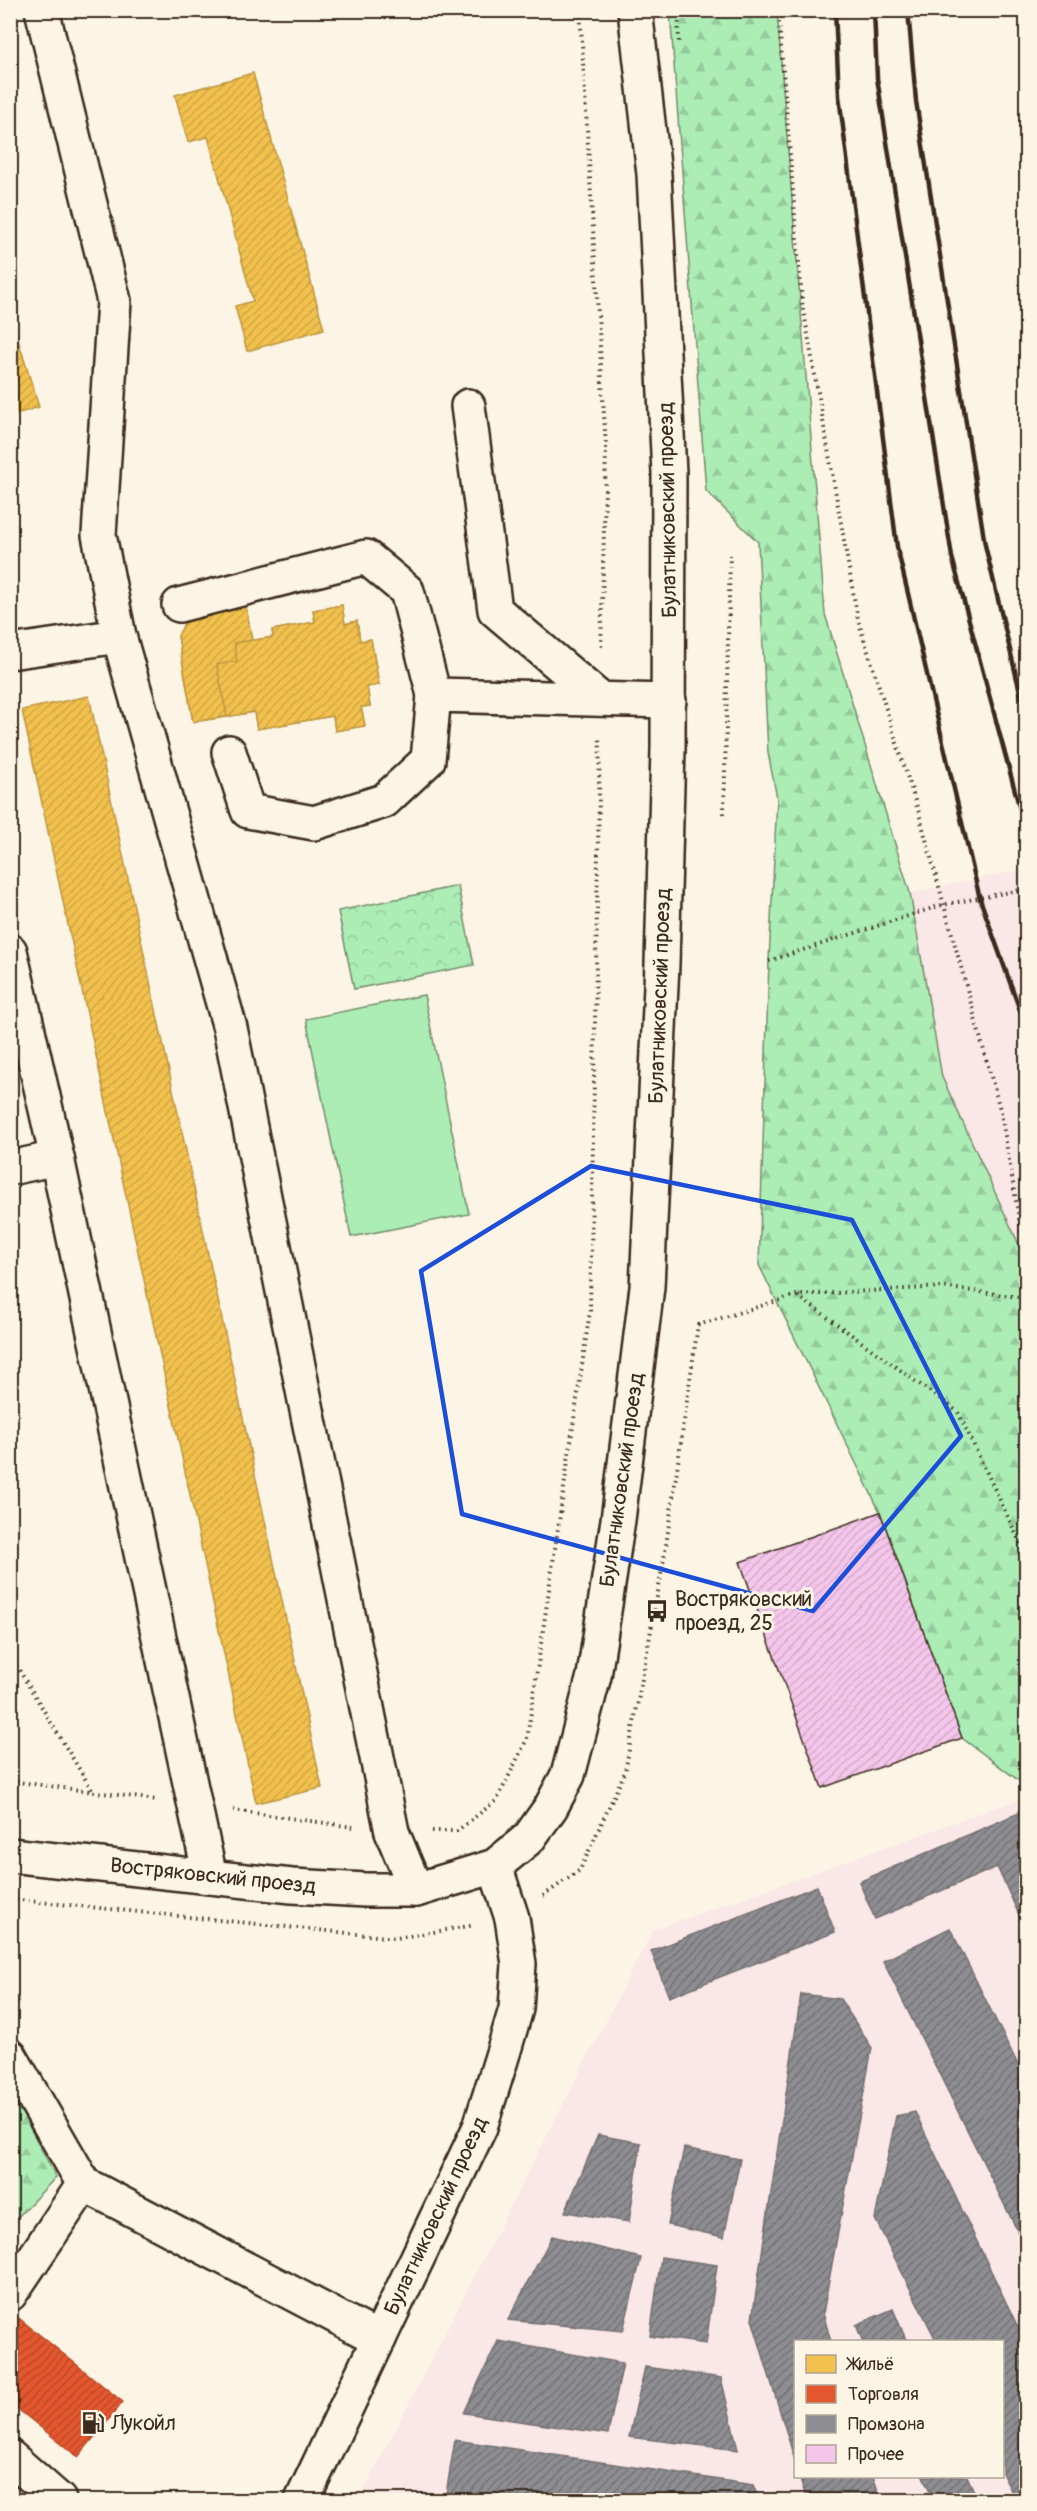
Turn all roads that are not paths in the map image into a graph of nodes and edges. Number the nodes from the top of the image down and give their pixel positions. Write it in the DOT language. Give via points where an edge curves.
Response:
graph roads {
  1 [pos="42,10"];
  2 [pos="635,10"];
  3 [pos="468,405"];
  4 [pos="179,605"];
  5 [pos="119,636"];
  6 [pos="10,652"];
  7 [pos="434,695"];
  8 [pos="600,699"];
  9 [pos="669,701"];
  10 [pos="229,752"];
  11 [pos="10,951"];
  12 [pos="57,1158"];
  13 [pos="10,1168"];
  14 [pos="10,1855"];
  15 [pos="495,1866"];
  16 [pos="210,1876"];
  17 [pos="416,1890"];
  18 [pos="10,2056"];
  19 [pos="84,2184"];
  20 [pos="10,2294"];
  21 [pos="379,2339"];
  22 [pos="10,2457"];
  23 [pos="59,2500"];
  24 [pos="302,2500"];
  1 -- 5 [label="street" via="114,301 99,535"];
  2 -- 9 [label="street, Булатниковский проезд" via="654,174 663,314 669,473"];
  3 -- 8 [label="street" via="495,610"];
  4 -- 7 [label="street" via="366,557 407,591"];
  5 -- 6 [label="street"];
  5 -- 17 [label="street" via="230,1028 392,1832"];
  7 -- 8 [label="street"];
  7 -- 10 [label="street" via="428,760 384,801 314,823 248,811"];
  8 -- 9 [label="street"];
  9 -- 15 [label="street, Булатниковский проезд" via="649,1251 618,1520 594,1676 568,1775 529,1838"];
  11 -- 12 [label="street"];
  12 -- 13 [label="street"];
  12 -- 16 [label="street"];
  14 -- 16 [label="street, Востряковский проезд"];
  15 -- 17 [label="street, Булатниковский проезд"];
  15 -- 21 [label="street, Булатниковский проезд" via="512,1918 519,1964 516,2009 480,2127"];
  16 -- 17 [label="street, Востряковский проезд" via="292,1886"];
  18 -- 19 [label="street"];
  19 -- 20 [label="street"];
  19 -- 21 [label="street"];
  21 -- 24 [label="street, Булатниковский проезд"];
  22 -- 23 [label="street"];
}
